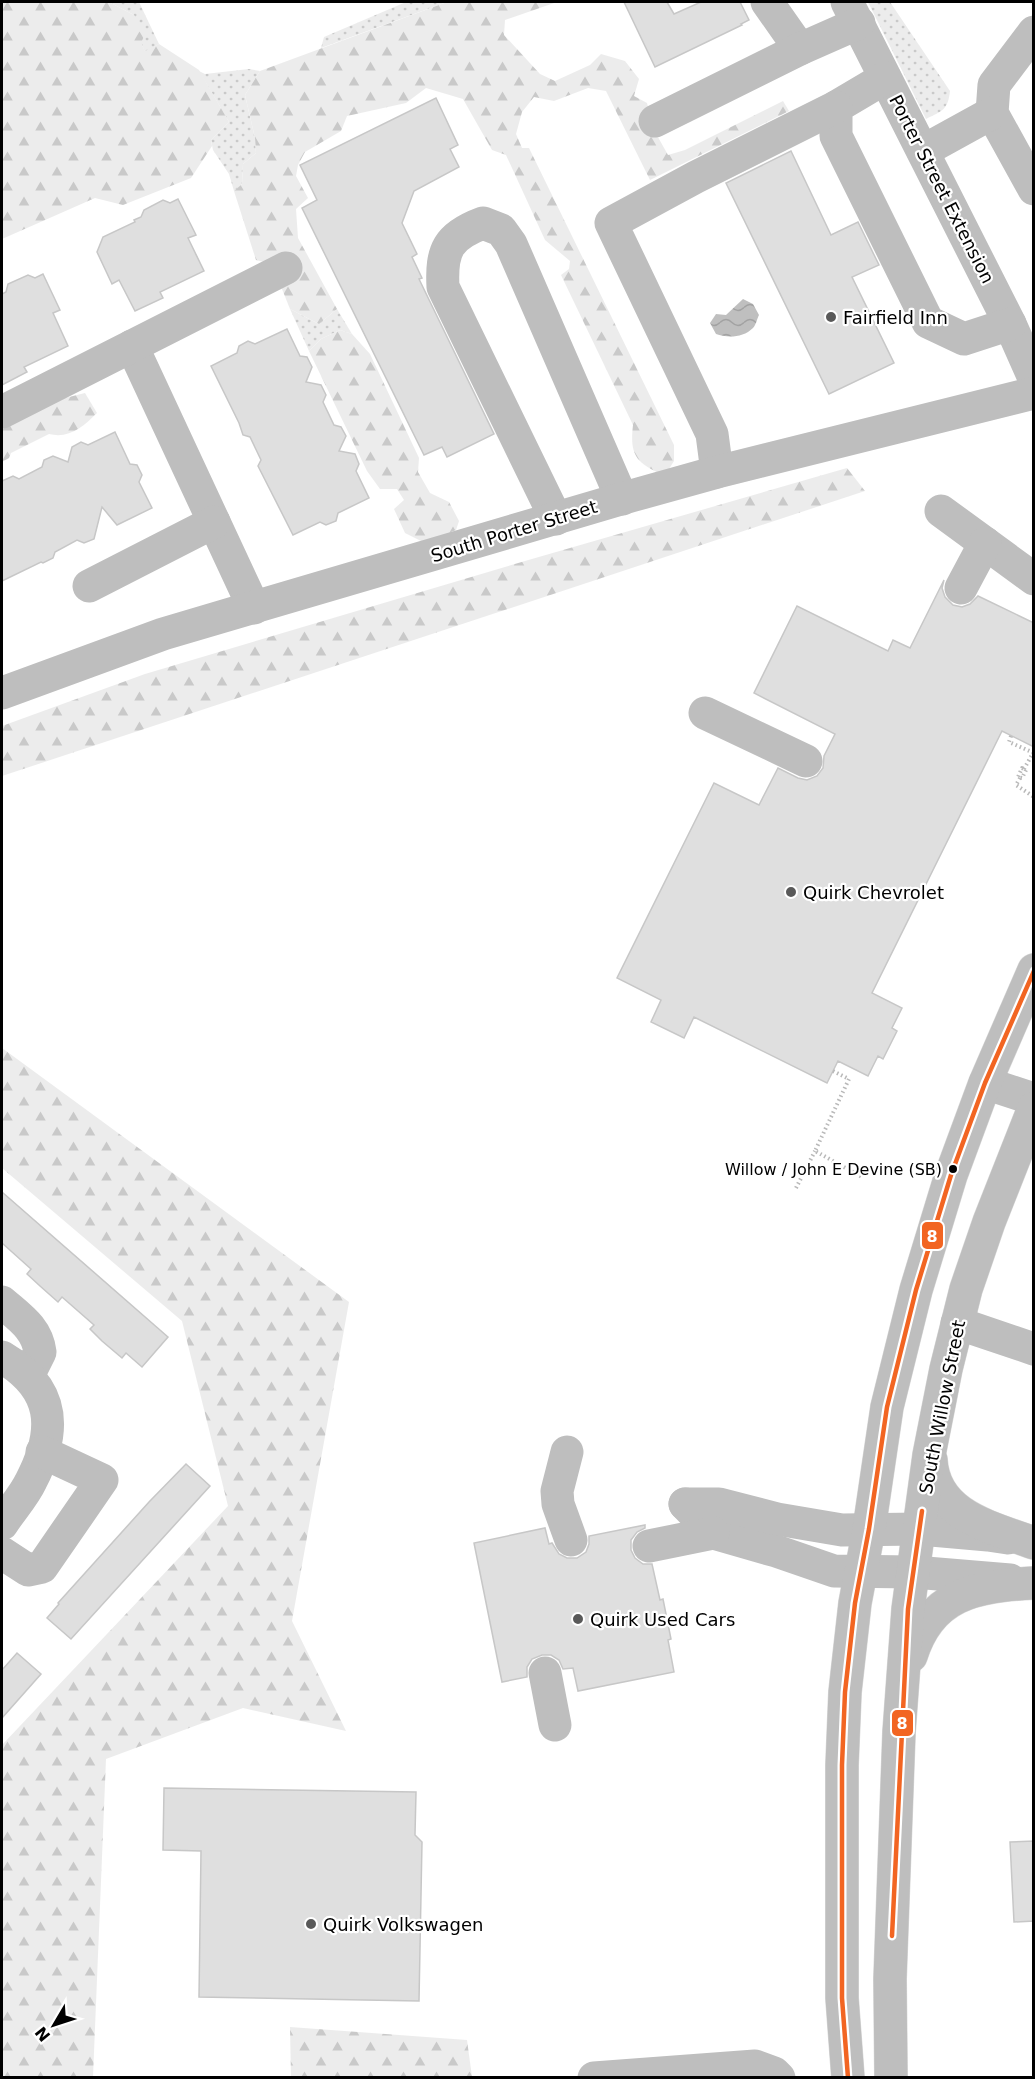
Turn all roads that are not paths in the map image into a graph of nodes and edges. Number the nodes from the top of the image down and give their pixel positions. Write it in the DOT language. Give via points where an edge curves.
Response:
graph roads {
  1 [pos="767,2"];
  2 [pos="853,12"];
  3 [pos="1034,32"];
  4 [pos="800,49"];
  5 [pos="885,78"];
  6 [pos="836,107"];
  7 [pos="992,113"];
  8 [pos="656,121"];
  9 [pos="923,151"];
  10 [pos="1034,189"];
  11 [pos="286,268"];
  12 [pos="1010,324"];
  13 [pos="132,346"];
  14 [pos="1034,378"];
  15 [pos="1034,393"];
  16 [pos="2,412"];
  17 [pos="717,472"];
  18 [pos="622,499"];
  19 [pos="941,511"];
  20 [pos="556,519"];
  21 [pos="214,522"];
  22 [pos="985,543"];
  23 [pos="1034,579"];
  24 [pos="89,586"];
  25 [pos="961,588"];
  26 [pos="254,608"];
  27 [pos="2,693"];
  28 [pos="705,713"];
  29 [pos="806,760"];
  30 [pos="1034,970"];
  31 [pos="985,1083"];
  32 [pos="1034,1099"];
  33 [pos="1034,1108"];
  34 [pos="2,1302"];
  35 [pos="957,1323"];
  36 [pos="1034,1349"];
  37 [pos="2,1357"];
  38 [pos="28,1376"];
  39 [pos="931,1446"];
  40 [pos="42,1452"];
  41 [pos="567,1452"];
  42 [pos="2,1524"];
  43 [pos="869,1529"];
  44 [pos="920,1529"];
  45 [pos="713,1533"];
  46 [pos="571,1540"];
  47 [pos="1034,1543"];
  48 [pos="649,1546"];
  49 [pos="2,1553"];
  50 [pos="861,1571"];
  51 [pos="914,1572"];
  52 [pos="1034,1582"];
  53 [pos="545,1673"];
  54 [pos="903,1681"];
  55 [pos="555,1725"];
  56 [pos="688,2075"];
  57 [pos="594,2078"];
  58 [pos="779,2078"];
  59 [pos="848,2078"];
  60 [pos="891,2078"];
  1 -- 4 [label="main road"];
  2 -- 4 [label="main road"];
  2 -- 5 [label="main road, Porter Street Extension"];
  3 -- 7 [label="main road" via="994,86"];
  4 -- 8 [label="main road"];
  5 -- 6 [label="main road"];
  5 -- 9 [label="main road, Porter Street Extension"];
  6 -- 12 [label="main road" via="836,136 928,322 964,339"];
  6 -- 17 [label="main road" via="611,223 712,435"];
  7 -- 9 [label="main road"];
  7 -- 10 [label="main road"];
  9 -- 12 [label="main road, Porter Street Extension"];
  11 -- 13 [label="main road"];
  12 -- 14 [label="main road, Porter Street Extension"];
  13 -- 16 [label="main road"];
  13 -- 21 [label="main road"];
  15 -- 17 [label="main road, South Porter Street"];
  17 -- 18 [label="main road, South Porter Street"];
  18 -- 20 [label="main road, South Porter Street"];
  18 -- 20 [label="main road" via="511,244 501,230 483,223 463,231 448,247 442,287"];
  19 -- 22 [label="main road"];
  20 -- 26 [label="main road, South Porter Street"];
  21 -- 24 [label="main road"];
  21 -- 26 [label="main road"];
  22 -- 23 [label="main road"];
  22 -- 25 [label="main road"];
  26 -- 27 [label="main road, South Porter Street" via="163,634"];
  28 -- 29 [label="main road"];
  30 -- 31 [label="main road"];
  31 -- 32 [label="main road"];
  31 -- 43 [label="main road" via="951,1175 916,1290 887,1407"];
  33 -- 35 [label="main road, South Willow Street" via="981,1244"];
  34 -- 38 [label="main road" via="37,1336 40,1352"];
  35 -- 36 [label="main road"];
  35 -- 39 [label="main road, South Willow Street"];
  37 -- 38 [label="main road"];
  38 -- 40 [label="main road" via="48,1412"];
  39 -- 44 [label="main road, South Willow Street"];
  39 -- 47 [label="main road" via="932,1472 941,1493 954,1507 972,1520"];
  40 -- 42 [label="main road" via="31,1482"];
  40 -- 49 [label="main road" via="102,1480 42,1567 28,1570"];
  41 -- 46 [label="main road" via="557,1491"];
  43 -- 44 [label="main road"];
  43 -- 45 [label="main road" via="842,1530 719,1504 685,1504"];
  43 -- 50 [label="main road"];
  44 -- 47 [label="main road"];
  44 -- 51 [label="main road, South Willow Street"];
  45 -- 48 [label="main road"];
  45 -- 50 [label="main road" via="834,1572"];
  50 -- 51 [label="main road"];
  50 -- 59 [label="main road" via="848,1649 842,1765 842,1998"];
  51 -- 52 [label="main road"];
  51 -- 54 [label="main road, South Willow Street"];
  52 -- 54 [label="main road" via="985,1587 944,1605 919,1635"];
  53 -- 55 [label="main road"];
  54 -- 60 [label="main road, South Willow Street" via="890,1979"];
  56 -- 57 [label="main road"];
  56 -- 58 [label="main road" via="755,2066"];
}
